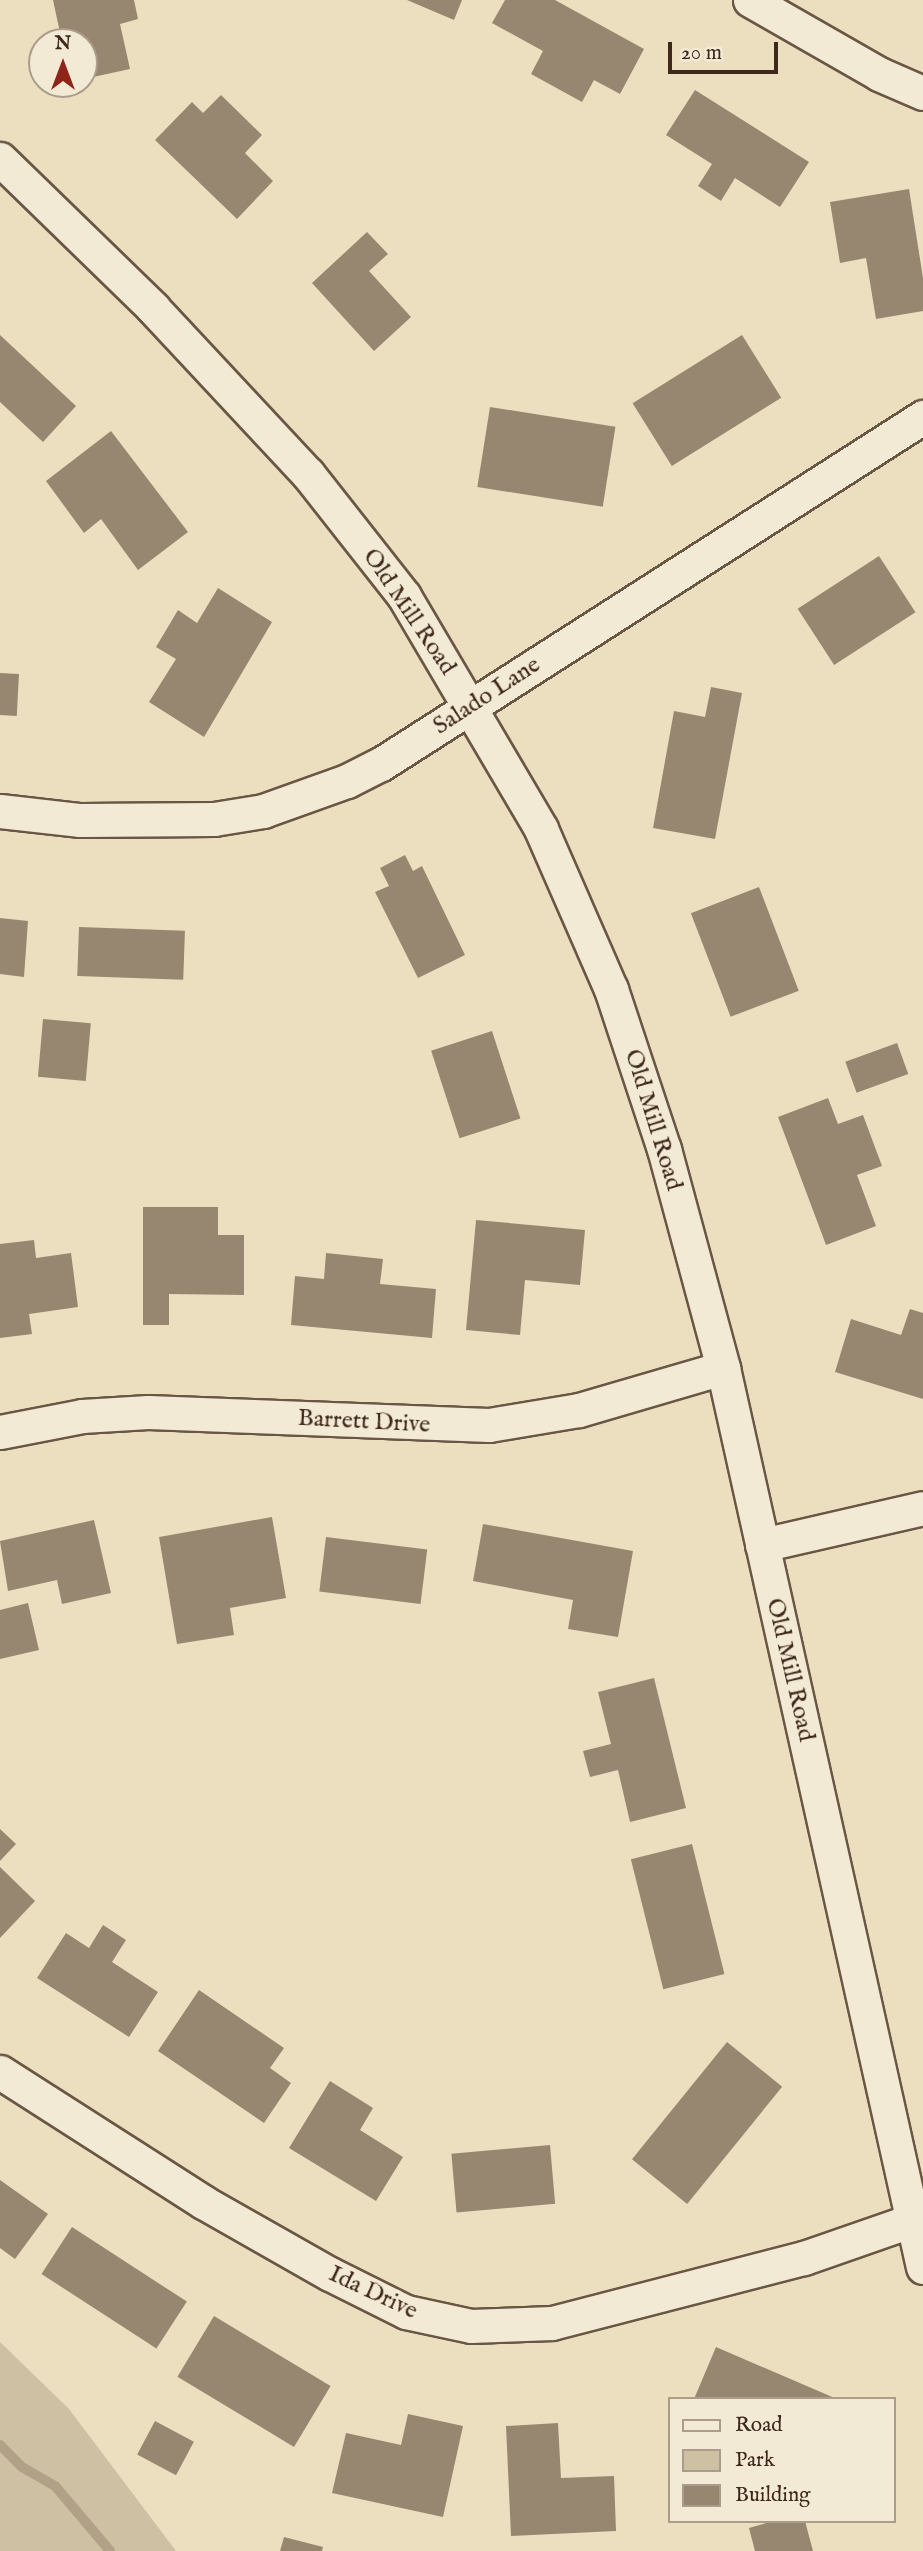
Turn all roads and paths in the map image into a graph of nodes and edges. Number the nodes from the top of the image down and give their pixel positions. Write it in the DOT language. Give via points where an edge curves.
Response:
graph roads {
  1 [pos="750,0"];
  2 [pos="923,93"];
  3 [pos="0,159"];
  4 [pos="923,417"];
  5 [pos="471,705"];
  6 [pos="0,811"];
  7 [pos="723,1368"];
  8 [pos="0,1432"];
  9 [pos="923,1508"];
  10 [pos="762,1545"];
  11 [pos="0,2072"];
  12 [pos="913,2220"];
  13 [pos="923,2267"];
  1 -- 2 [label="street" via="879,74"];
  3 -- 5 [label="street, Old Mill Road" via="153,307 308,474 404,596"];
  4 -- 5 [label="street, Salado Lane"];
  5 -- 6 [label="street, Salado Lane" via="370,770 264,811 159,822"];
  5 -- 7 [label="street, Old Mill Road" via="541,829 611,989 664,1149"];
  7 -- 8 [label="street, Barrett Drive" via="579,1410 489,1425 148,1412 82,1416"];
  7 -- 10 [label="street, Old Mill Road"];
  9 -- 10 [label="street"];
  10 -- 12 [label="street, Old Mill Road"];
  11 -- 12 [label="street, Ida Drive" via="203,2202 330,2274 406,2312 471,2326 552,2323 804,2258"];
  12 -- 13 [label="street, Old Mill Road"];
}
